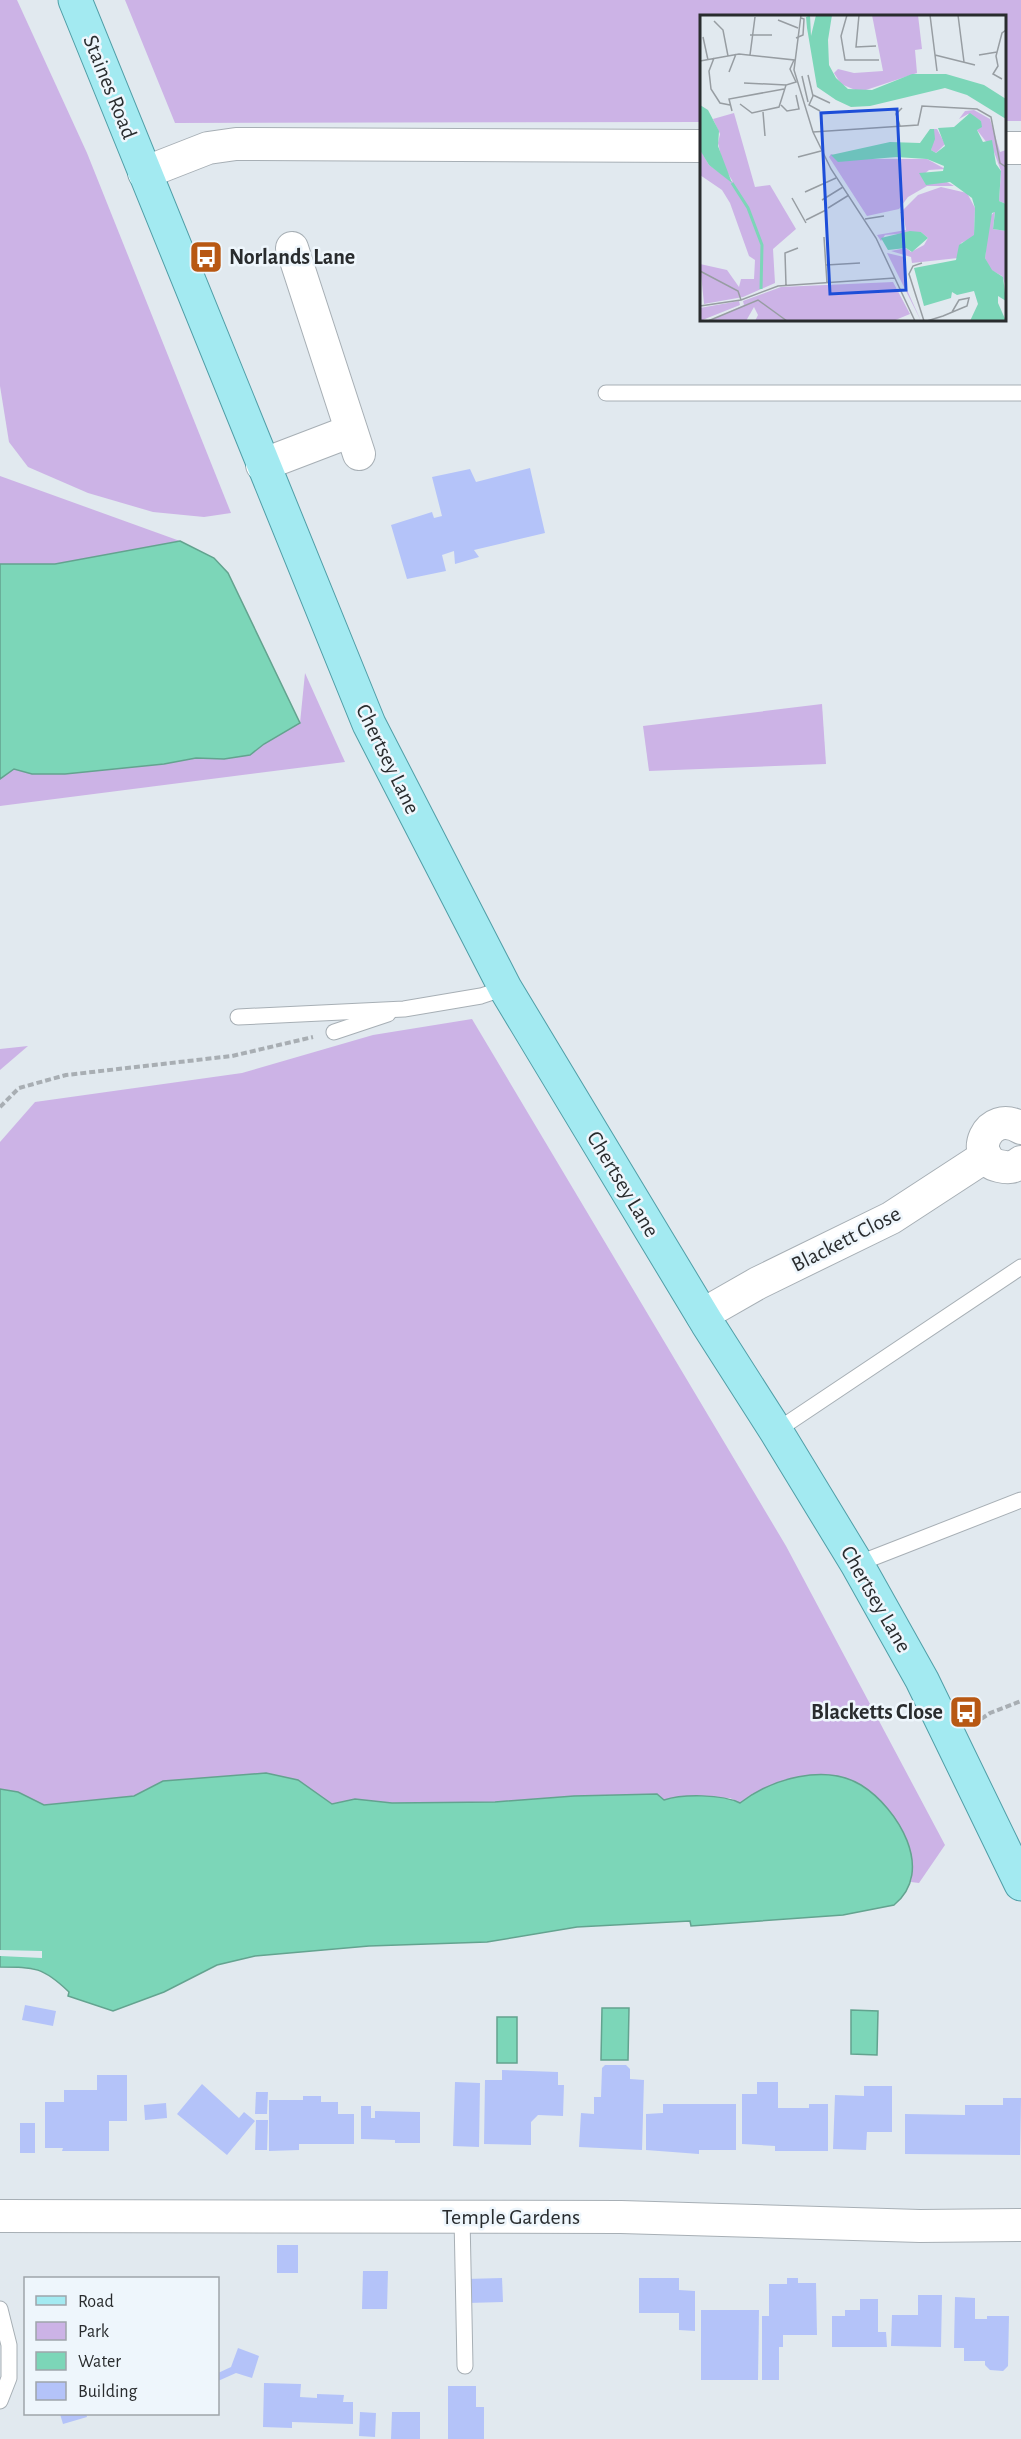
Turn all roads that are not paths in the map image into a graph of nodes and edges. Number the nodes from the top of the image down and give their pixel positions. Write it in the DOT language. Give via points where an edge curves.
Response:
graph roads {
  1 [pos="75,0"];
  2 [pos="700,146"];
  3 [pos="144,173"];
  4 [pos="292,248"];
  5 [pos="606,393"];
  6 [pos="1021,393"];
  7 [pos="262,465"];
  8 [pos="505,988"];
  9 [pos="404,1009"];
  10 [pos="238,1017"];
  11 [pos="334,1032"];
  12 [pos="1021,1128"];
  13 [pos="986,1156"];
  14 [pos="1021,1162"];
  15 [pos="1021,1267"];
  16 [pos="702,1315"];
  17 [pos="776,1431"];
  18 [pos="1021,1500"];
  19 [pos="857,1564"];
  20 [pos="1021,1884"];
  21 [pos="0,2216"];
  22 [pos="462,2217"];
  23 [pos="1021,2225"];
  24 [pos="0,2309"];
  25 [pos="465,2366"];
  26 [pos="0,2401"];
  1 -- 3 [label="main road, Staines Road"];
  2 -- 3 [label="street" via="236,144 208,147"];
  3 -- 7 [label="main road, Chertsey Lane"];
  4 -- 7 [label="street" via="355,443"];
  5 -- 6 [label="lane"];
  7 -- 8 [label="main road, Chertsey Lane" via="369,724"];
  8 -- 9 [label="lane"];
  8 -- 16 [label="main road, Chertsey Lane"];
  9 -- 10 [label="lane"];
  9 -- 11 [label="lane"];
  12 -- 13 [label="street" via="1012,1123 996,1125 984,1136"];
  13 -- 14 [label="street" via="994,1165 1008,1168"];
  13 -- 16 [label="street, Blackett Close" via="891,1218"];
  15 -- 17 [label="lane"];
  16 -- 17 [label="main road, Chertsey Lane"];
  17 -- 19 [label="main road, Chertsey Lane"];
  18 -- 19 [label="lane"];
  19 -- 20 [label="main road, Chertsey Lane" via="921,1680"];
  21 -- 22 [label="street, Temple Gardens"];
  22 -- 23 [label="street, Temple Gardens"];
  22 -- 25 [label="lane"];
  24 -- 26 [label="lane" via="9,2345 9,2378"];
}
